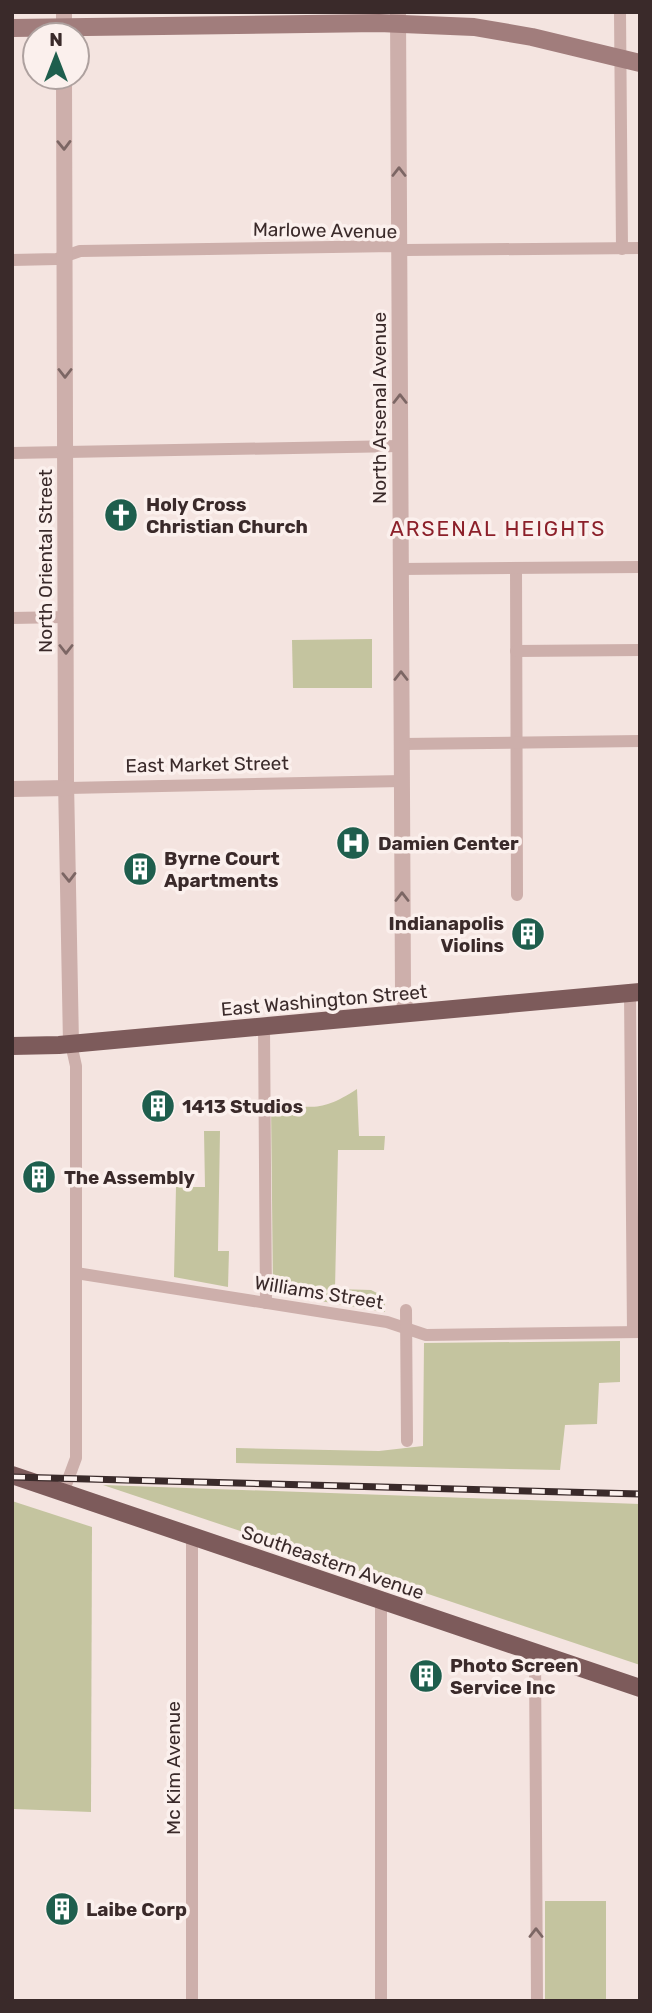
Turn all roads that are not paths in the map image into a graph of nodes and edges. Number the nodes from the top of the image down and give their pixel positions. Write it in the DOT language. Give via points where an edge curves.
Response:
graph roads {
  1 [pos="620,12"];
  2 [pos="398,18"];
  3 [pos="91,24"];
  4 [pos="621,59"];
  5 [pos="640,63"];
  6 [pos="64,91"];
  7 [pos="399,248"];
  8 [pos="640,248"];
  9 [pos="622,249"];
  10 [pos="65,257"];
  11 [pos="12,260"];
  12 [pos="400,446"];
  13 [pos="65,452"];
  14 [pos="12,453"];
  15 [pos="640,567"];
  16 [pos="516,568"];
  17 [pos="401,569"];
  18 [pos="66,617"];
  19 [pos="12,618"];
  20 [pos="640,650"];
  21 [pos="516,651"];
  22 [pos="640,741"];
  23 [pos="517,742"];
  24 [pos="402,744"];
  25 [pos="402,781"];
  26 [pos="68,788"];
  27 [pos="12,789"];
  28 [pos="517,895"];
  29 [pos="635,992"];
  30 [pos="406,1014"];
  31 [pos="264,1027"];
  32 [pos="71,1044"];
  33 [pos="12,1046"];
  34 [pos="76,1272"];
  35 [pos="266,1303"];
  36 [pos="406,1310"];
  37 [pos="407,1329"];
  38 [pos="636,1332"];
  39 [pos="407,1441"];
  40 [pos="12,1475"];
  41 [pos="63,1493"];
  42 [pos="192,1536"];
  43 [pos="381,1601"];
  44 [pos="535,1652"];
  45 [pos="640,1688"];
  46 [pos="192,2001"];
  47 [pos="381,2001"];
  48 [pos="537,2001"];
  1 -- 4 [label="street"];
  2 -- 3 [label="main road"];
  2 -- 4 [label="main road" via="496,30"];
  7 -- 2 [label="street, North Arsenal Avenue, one-way"];
  4 -- 5 [label="main road"];
  4 -- 9 [label="street"];
  6 -- 10 [label="street, North Oriental Street, one-way"];
  7 -- 9 [label="street, Marlowe Avenue"];
  7 -- 10 [label="street, Marlowe Avenue" via="80,251"];
  12 -- 7 [label="street, North Arsenal Avenue, one-way"];
  8 -- 9 [label="street, Marlowe Avenue"];
  10 -- 11 [label="street, Marlowe Avenue"];
  10 -- 13 [label="street, North Oriental Street, one-way"];
  12 -- 13 [label="street"];
  12 -- 17 [label="street, North Arsenal Avenue"];
  13 -- 14 [label="street"];
  13 -- 18 [label="street, North Oriental Street"];
  15 -- 16 [label="street"];
  16 -- 17 [label="street"];
  16 -- 21 [label="street"];
  24 -- 17 [label="street, North Arsenal Avenue, one-way"];
  18 -- 19 [label="street"];
  18 -- 26 [label="street, North Oriental Street, one-way"];
  20 -- 21 [label="street"];
  21 -- 23 [label="street"];
  22 -- 23 [label="street"];
  23 -- 24 [label="street"];
  23 -- 28 [label="street"];
  24 -- 25 [label="street, North Arsenal Avenue"];
  25 -- 26 [label="street, East Market Street"];
  30 -- 25 [label="street, North Arsenal Avenue, one-way"];
  26 -- 27 [label="street, East Market Street"];
  26 -- 32 [label="street, North Oriental Street, one-way"];
  29 -- 30 [label="main road, East Washington Street"];
  29 -- 38 [label="street"];
  30 -- 31 [label="main road, East Washington Street"];
  31 -- 32 [label="main road, East Washington Street"];
  31 -- 35 [label="street"];
  32 -- 33 [label="main road, East Washington Street"];
  32 -- 34 [label="street" via="76,1066"];
  34 -- 35 [label="street, Williams Street"];
  34 -- 41 [label="street" via="76,1458"];
  35 -- 37 [label="street, Williams Street"];
  36 -- 37 [label="street"];
  37 -- 38 [label="street, Williams Street" via="426,1335"];
  37 -- 39 [label="street"];
  40 -- 41 [label="main road, Southeastern Avenue"];
  41 -- 42 [label="main road, Southeastern Avenue"];
  42 -- 43 [label="main road, Southeastern Avenue"];
  42 -- 46 [label="street, Mc Kim Avenue"];
  43 -- 44 [label="main road, Southeastern Avenue"];
  43 -- 47 [label="street"];
  44 -- 45 [label="main road, Southeastern Avenue"];
  48 -- 44 [label="street, one-way"];
}
